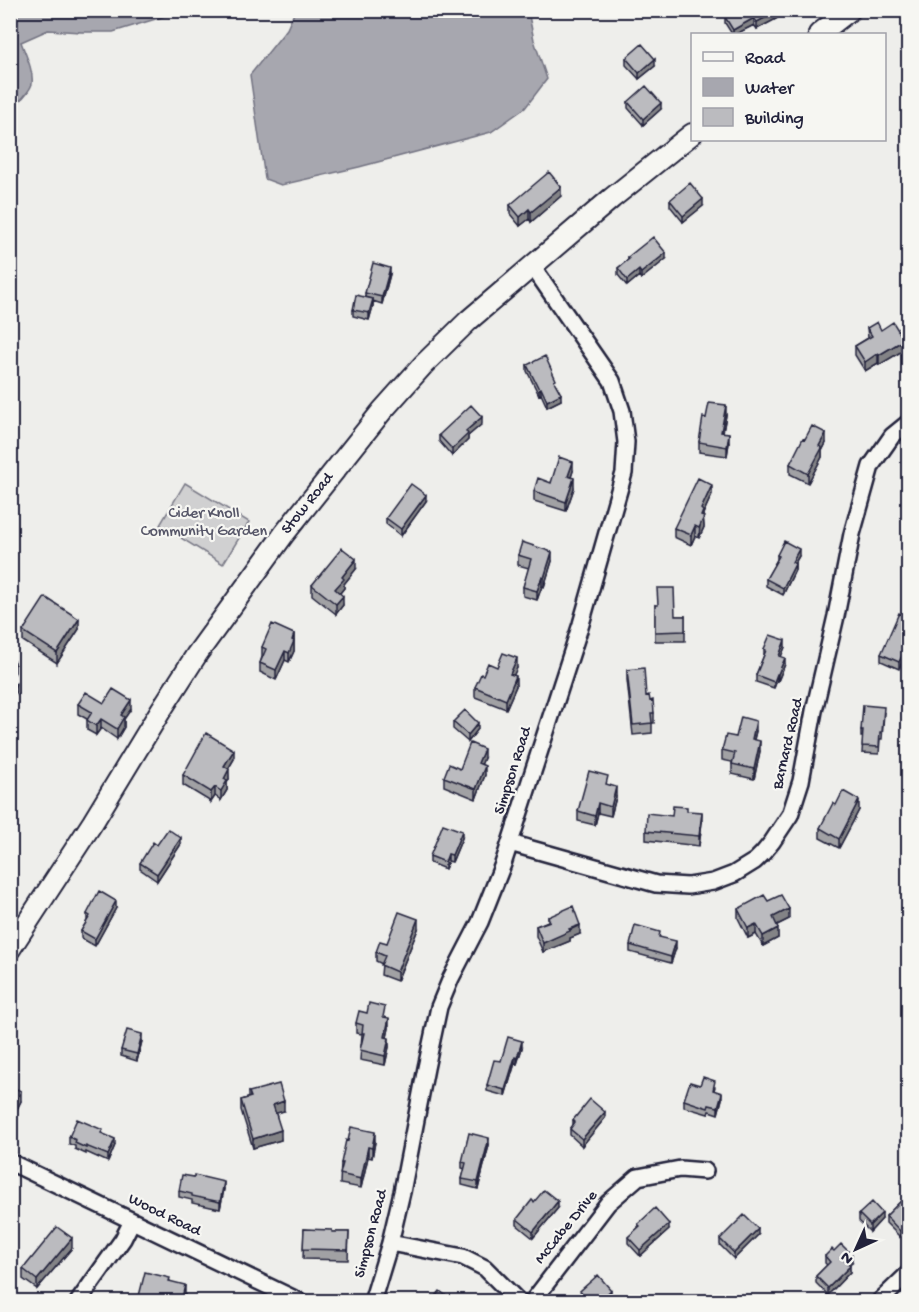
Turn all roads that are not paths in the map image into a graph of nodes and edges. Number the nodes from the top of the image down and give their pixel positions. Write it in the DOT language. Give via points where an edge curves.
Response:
graph roads {
  1 [pos="850,10"];
  2 [pos="820,33"];
  3 [pos="691,136"];
  4 [pos="532,267"];
  5 [pos="909,423"];
  6 [pos="510,843"];
  7 [pos="10,949"];
  8 [pos="10,1162"];
  9 [pos="705,1171"];
  10 [pos="132,1221"];
  11 [pos="390,1243"];
  12 [pos="909,1274"];
  13 [pos="78,1302"];
  14 [pos="301,1302"];
  15 [pos="372,1302"];
  16 [pos="519,1302"];
  17 [pos="532,1302"];
  18 [pos="879,1302"];
  1 -- 2 [label="street"];
  3 -- 4 [label="street, Stow Road"];
  4 -- 6 [label="street, Simpson Road" via="612,381 626,442 624,473 591,594"];
  4 -- 7 [label="street, Stow Road" via="424,364 284,534 197,654"];
  5 -- 6 [label="street, Barnard Road" via="891,436 871,466 852,534 801,781 789,816 763,853 734,874 688,886 656,884"];
  6 -- 11 [label="street, Simpson Road" via="493,893 439,1007"];
  8 -- 10 [label="street, Wood Road"];
  9 -- 17 [label="street, McCabe Drive" via="680,1169 638,1178 608,1203"];
  10 -- 13 [label="street"];
  10 -- 14 [label="street, Wood Road"];
  11 -- 15 [label="street, Simpson Road"];
  11 -- 16 [label="street" via="462,1257 484,1268"];
  12 -- 18 [label="street"];
}
